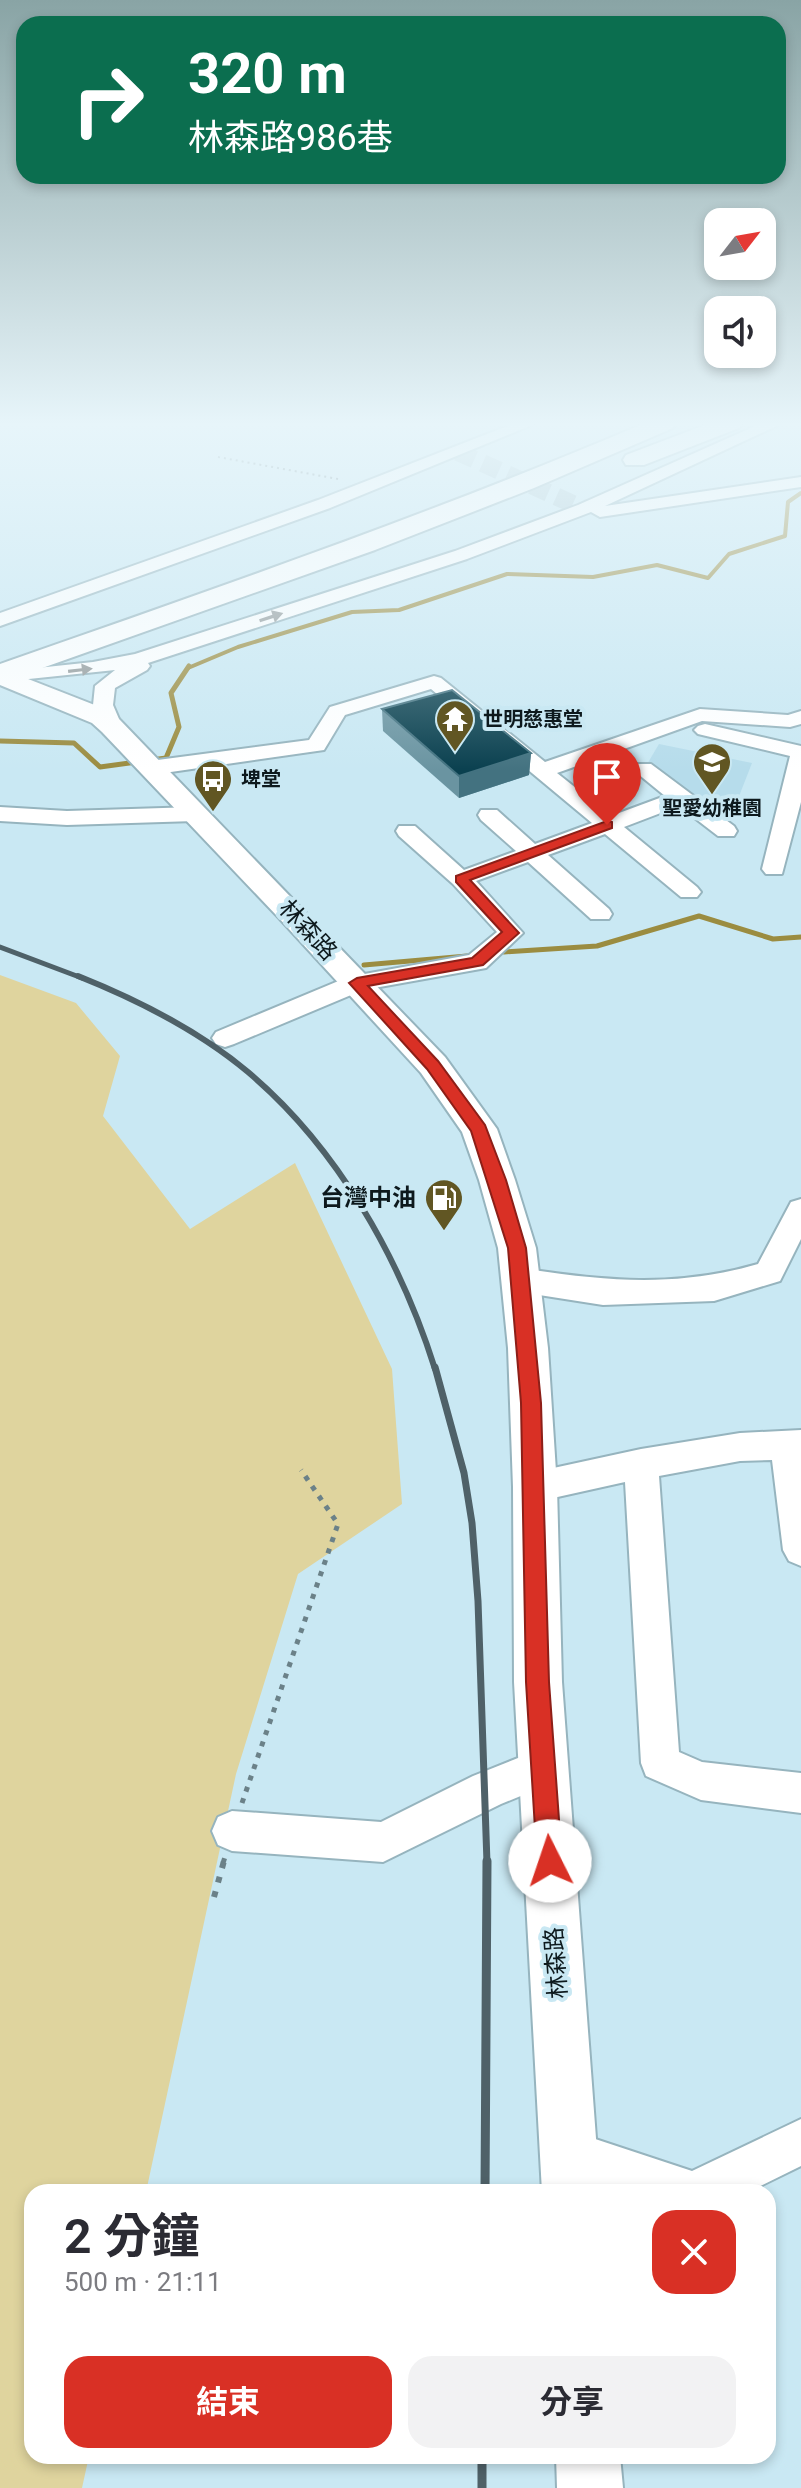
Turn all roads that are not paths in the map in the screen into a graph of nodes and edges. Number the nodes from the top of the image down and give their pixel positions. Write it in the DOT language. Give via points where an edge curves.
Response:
graph roads {
  1 [pos="223,539"];
  2 [pos="332,539"];
  3 [pos="379,539"];
  4 [pos="409,539"];
  5 [pos="503,539"];
  6 [pos="2,618"];
  7 [pos="140,626"];
  8 [pos="197,642"];
  9 [pos="13,664"];
  10 [pos="801,717"];
  11 [pos="676,723"];
  12 [pos="111,726"];
  13 [pos="800,762"];
  14 [pos="145,764"];
  15 [pos="643,769"];
  16 [pos="544,770"];
  17 [pos="681,798"];
  18 [pos="0,814"];
  19 [pos="195,814"];
  20 [pos="489,815"];
  21 [pos="607,825"];
  22 [pos="407,831"];
  23 [pos="726,831"];
  24 [pos="532,854"];
  25 [pos="774,869"];
  26 [pos="461,879"];
  27 [pos="689,892"];
  28 [pos="600,914"];
  29 [pos="357,983"];
  30 [pos="225,1038"];
  31 [pos="801,1210"];
  32 [pos="520,1280"];
  33 [pos="794,1446"];
  34 [pos="641,1463"];
  35 [pos="535,1487"];
  36 [pos="801,1550"];
  37 [pos="543,1767"];
  38 [pos="801,1793"];
  39 [pos="232,1831"];
  40 [pos="801,2142"];
  41 [pos="570,2172"];
  42 [pos="641,2184"];
  43 [pos="714,2184"];
  44 [pos="588,2464"];
  45 [pos="590,2488"];
  1 -- 6 [label="street"];
  2 -- 9 [label="highway"];
  3 -- 7 [label="highway"];
  4 -- 7 [label="highway"];
  8 -- 5 [label="street, one-way"];
  7 -- 9 [label="highway"];
  9 -- 8 [label="street, one-way" via="93,668"];
  8 -- 12 [label="street" via="125,672 105,686 103,705"];
  9 -- 12 [label="main road, 林森路"];
  10 -- 11 [label="street" via="790,721 700,715"];
  11 -- 13 [label="street"];
  11 -- 16 [label="street"];
  12 -- 14 [label="main road, 林森路"];
  13 -- 25 [label="street"];
  14 -- 16 [label="street" via="316,745 337,711 434,682"];
  14 -- 19 [label="main road, 林森路"];
  15 -- 17 [label="street"];
  16 -- 21 [label="street"];
  17 -- 21 [label="street"];
  17 -- 23 [label="street"];
  18 -- 19 [label="street"];
  19 -- 29 [label="main road, 林森路"];
  20 -- 24 [label="street"];
  21 -- 24 [label="street"];
  21 -- 27 [label="street"];
  22 -- 26 [label="street"];
  24 -- 26 [label="street"];
  24 -- 28 [label="street"];
  26 -- 29 [label="street" via="511,933 477,962"];
  29 -- 30 [label="street"];
  29 -- 32 [label="main road, 林森路" via="433,1065 479,1129 517,1248"];
  31 -- 32 [label="street" via="769,1273 714,1289 603,1293"];
  32 -- 35 [label="main road, 林森路"];
  33 -- 34 [label="street" via="749,1446"];
  33 -- 36 [label="street"];
  34 -- 35 [label="street"];
  34 -- 38 [label="street" via="660,1763 701,1781"];
  35 -- 37 [label="main road, 林森路"];
  37 -- 39 [label="street" via="383,1842"];
  37 -- 41 [label="main road, 林森路"];
  40 -- 43 [label="street"];
  41 -- 42 [label="street"];
  44 -- 45 [label="main road"];
}
